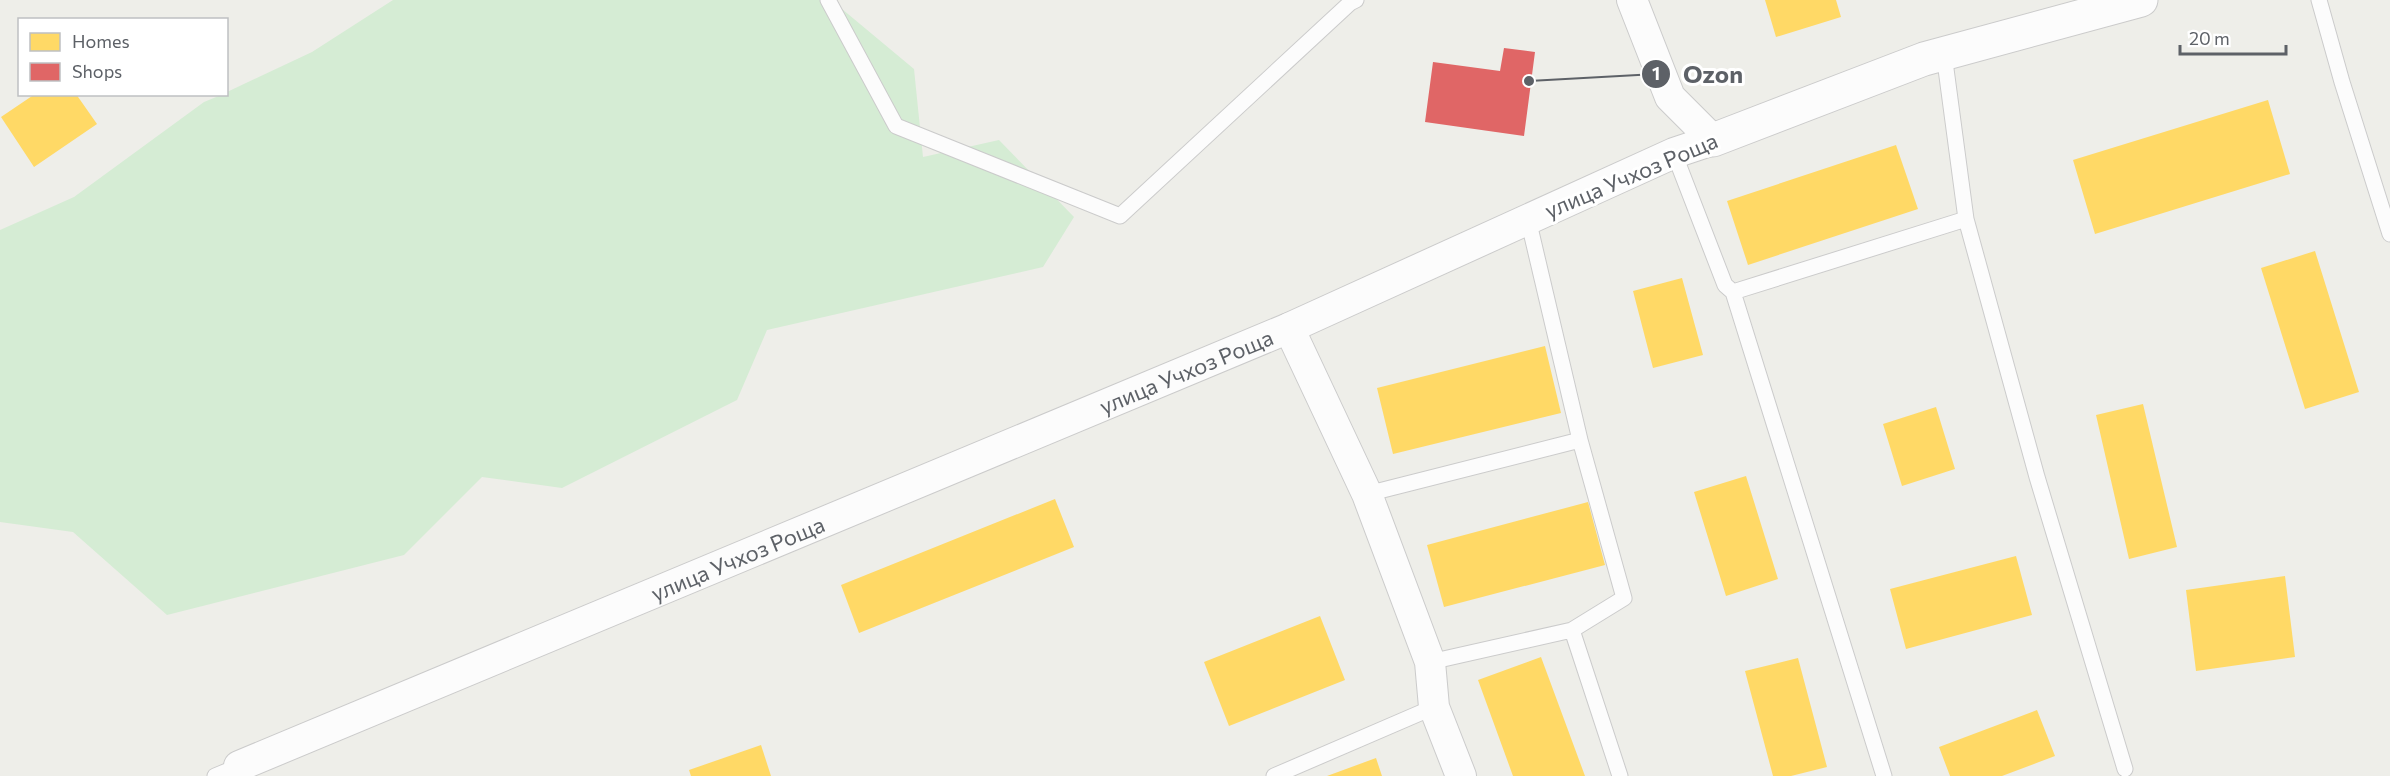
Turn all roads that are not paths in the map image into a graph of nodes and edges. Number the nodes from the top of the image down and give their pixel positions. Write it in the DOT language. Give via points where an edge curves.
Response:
graph roads {
  1 [pos="828,0"];
  2 [pos="1356,0"];
  3 [pos="1632,0"];
  4 [pos="2141,0"];
  5 [pos="2319,0"];
  6 [pos="1944,54"];
  7 [pos="1713,140"];
  8 [pos="1674,153"];
  9 [pos="1528,219"];
  10 [pos="1966,219"];
  11 [pos="2390,234"];
  12 [pos="1733,292"];
  13 [pos="1289,328"];
  14 [pos="1580,440"];
  15 [pos="1367,494"];
  16 [pos="1572,630"];
  17 [pos="1430,662"];
  18 [pos="1434,707"];
  19 [pos="2125,769"];
  20 [pos="227,771"];
  21 [pos="1274,776"];
  22 [pos="1461,776"];
  23 [pos="1620,776"];
  24 [pos="1884,776"];
  1 -- 2 [label="lane" via="896,126 1119,216"];
  3 -- 7 [label="street" via="1670,97"];
  4 -- 6 [label="street, улица Учхоз Роща"];
  5 -- 11 [label="lane"];
  6 -- 7 [label="street, улица Учхоз Роща"];
  6 -- 10 [label="lane"];
  7 -- 8 [label="street, улица Учхоз Роща"];
  8 -- 9 [label="street, улица Учхоз Роща"];
  8 -- 12 [label="lane" via="1725,285"];
  9 -- 13 [label="street, улица Учхоз Роща"];
  9 -- 14 [label="lane"];
  10 -- 12 [label="lane"];
  10 -- 19 [label="lane" via="2037,477"];
  12 -- 24 [label="lane"];
  13 -- 15 [label="street"];
  13 -- 20 [label="street, улица Учхоз Роща"];
  14 -- 15 [label="lane"];
  14 -- 16 [label="lane" via="1624,597"];
  15 -- 17 [label="street"];
  16 -- 17 [label="lane"];
  16 -- 23 [label="lane"];
  17 -- 18 [label="street"];
  18 -- 21 [label="lane"];
  18 -- 22 [label="street"];
}
